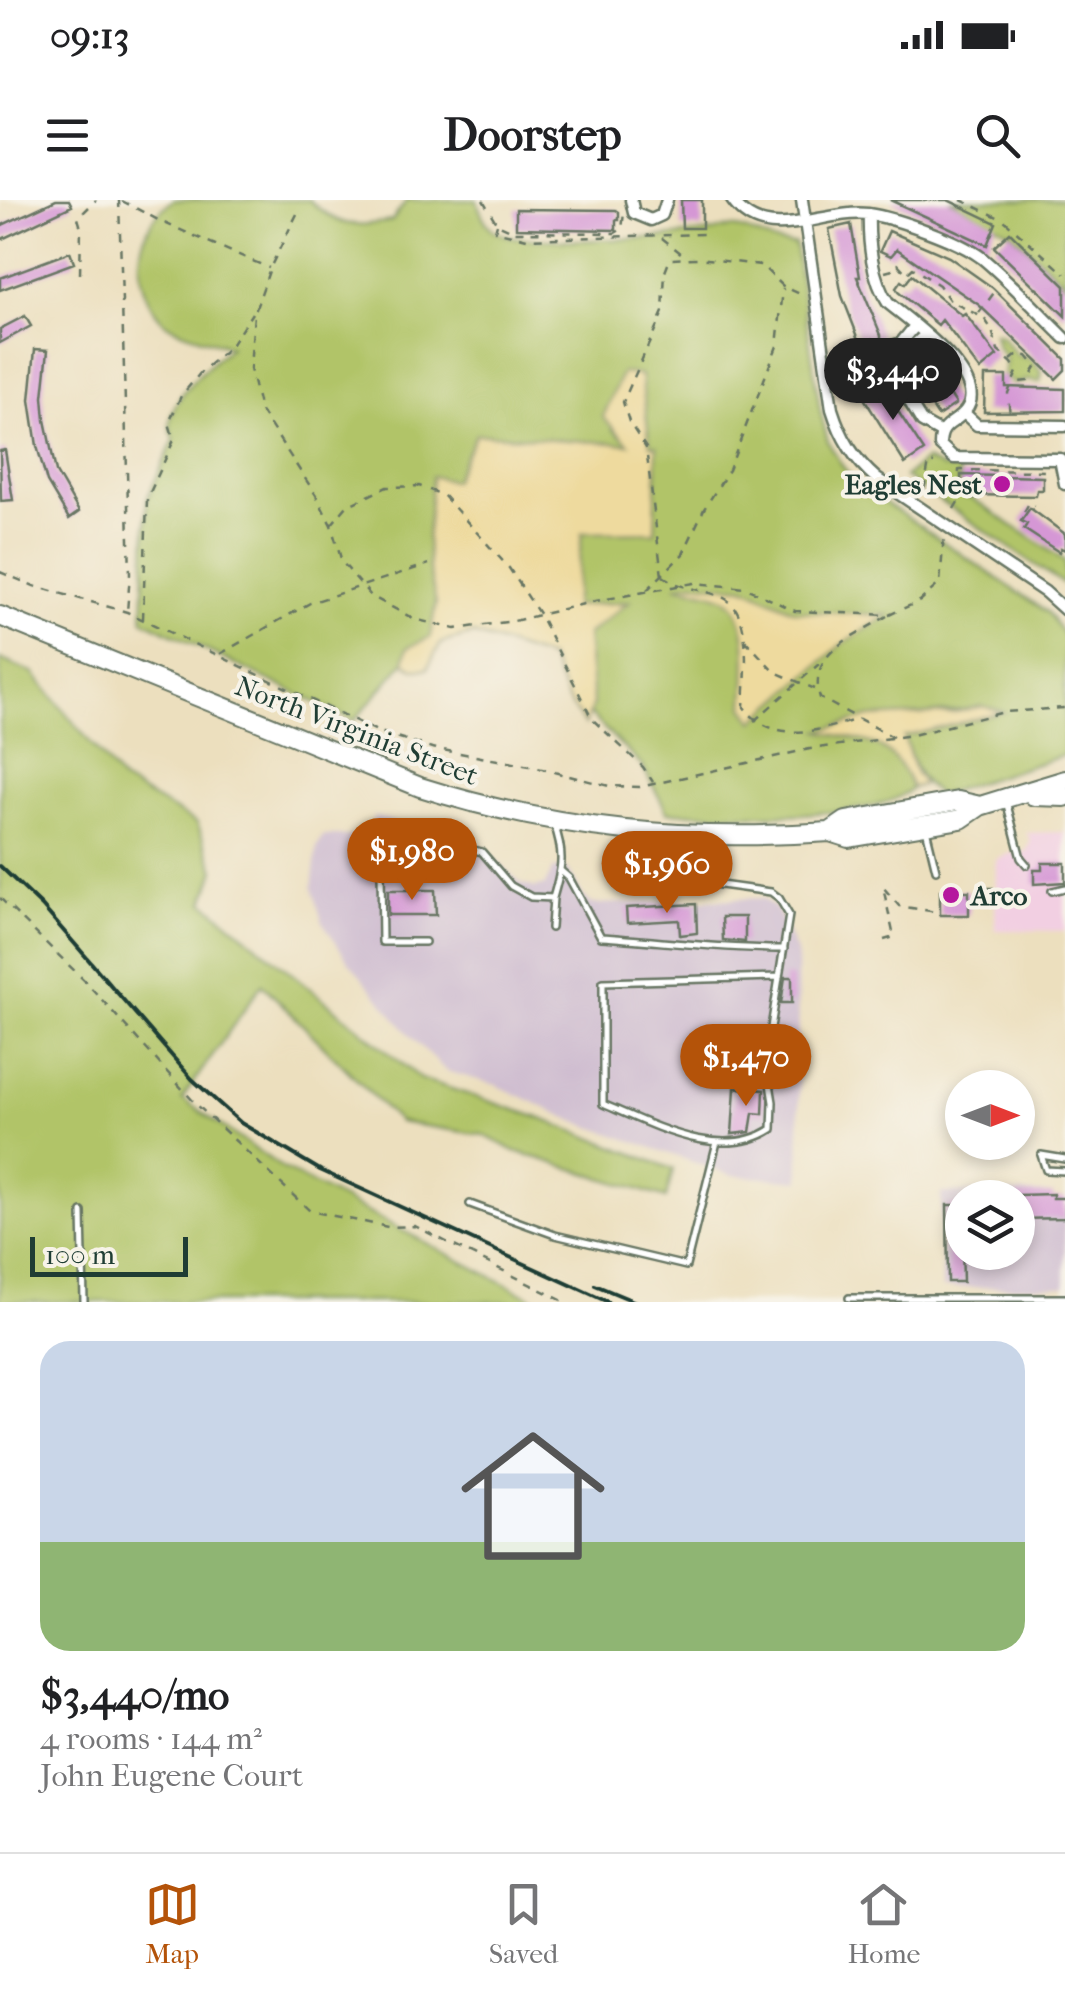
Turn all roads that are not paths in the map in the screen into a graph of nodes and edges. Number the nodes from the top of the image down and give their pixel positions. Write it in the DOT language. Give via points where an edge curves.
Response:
graph roads {
  1 [pos="666,200"];
  2 [pos="732,200"];
  3 [pos="802,200"];
  4 [pos="631,204"];
  5 [pos="869,214"];
  6 [pos="805,221"];
  7 [pos="915,326"];
  8 [pos="926,335"];
  9 [pos="1065,338"];
  10 [pos="828,373"];
  11 [pos="898,383"];
  12 [pos="964,413"];
  13 [pos="1065,426"];
  14 [pos="940,432"];
  15 [pos="1063,478"];
  16 [pos="1065,610"];
  17 [pos="0,616"];
  18 [pos="1065,780"];
  19 [pos="1012,797"];
  20 [pos="1065,797"];
  21 [pos="980,806"];
  22 [pos="553,822"];
  23 [pos="925,826"];
  24 [pos="830,832"];
  25 [pos="680,836"];
  26 [pos="425,851"];
  27 [pos="1026,865"];
  28 [pos="381,870"];
  29 [pos="936,870"];
  30 [pos="561,871"];
  31 [pos="1065,888"];
  32 [pos="1052,891"];
  33 [pos="553,898"];
  34 [pos="551,928"];
  35 [pos="425,942"];
  36 [pos="785,949"];
  37 [pos="778,977"];
  38 [pos="717,1142"];
  39 [pos="1065,1159"];
  40 [pos="1065,1171"];
  41 [pos="470,1204"];
  42 [pos="82,1212"];
  43 [pos="849,1298"];
  44 [pos="1065,1298"];
  45 [pos="84,1302"];
  1 -- 4 [label="street" via="662,215 650,220 639,218"];
  2 -- 6 [label="street" via="745,216 766,224"];
  3 -- 6 [label="street"];
  5 -- 6 [label="street"];
  5 -- 7 [label="street" via="881,293"];
  5 -- 9 [label="street" via="979,255"];
  6 -- 10 [label="street"];
  7 -- 8 [label="street"];
  7 -- 10 [label="street" via="901,343"];
  8 -- 10 [label="street" via="903,355"];
  8 -- 12 [label="street" via="950,355 967,383 970,404"];
  10 -- 16 [label="street" via="837,426 854,456 877,479"];
  11 -- 14 [label="street" via="922,422"];
  12 -- 13 [label="street" via="977,426"];
  12 -- 14 [label="street"];
  14 -- 15 [label="street" via="940,445 954,458 1060,459"];
  17 -- 22 [label="main road, North Virginia Street" via="420,788"];
  18 -- 19 [label="main road, North Virginia Street"];
  19 -- 20 [label="main road"];
  19 -- 21 [label="main road, North Virginia Street"];
  19 -- 27 [label="lane"];
  21 -- 23 [label="main road, North Virginia Street"];
  21 -- 24 [label="main road, North Virginia Street" via="958,801 846,821"];
  22 -- 25 [label="main road, North Virginia Street"];
  22 -- 30 [label="lane" via="563,849"];
  23 -- 24 [label="main road, North Virginia Street" via="850,838"];
  23 -- 29 [label="lane"];
  24 -- 25 [label="main road, North Virginia Street"];
  25 -- 36 [label="lane" via="692,881 779,898 789,914"];
  26 -- 33 [label="lane" via="440,842 482,852 511,886 531,897"];
  28 -- 35 [label="lane" via="382,942"];
  30 -- 33 [label="lane"];
  30 -- 36 [label="lane" via="600,938"];
  31 -- 32 [label="lane"];
  33 -- 34 [label="lane"];
  36 -- 37 [label="lane"];
  37 -- 38 [label="lane" via="766,1059 772,1129 755,1140"];
  37 -- 38 [label="lane" via="604,982 604,1104 669,1132"];
  38 -- 41 [label="lane" via="686,1266 556,1235"];
  39 -- 40 [label="lane" via="1040,1156 1046,1170"];
  42 -- 45 [label="lane"];
  43 -- 44 [label="lane"];
}
